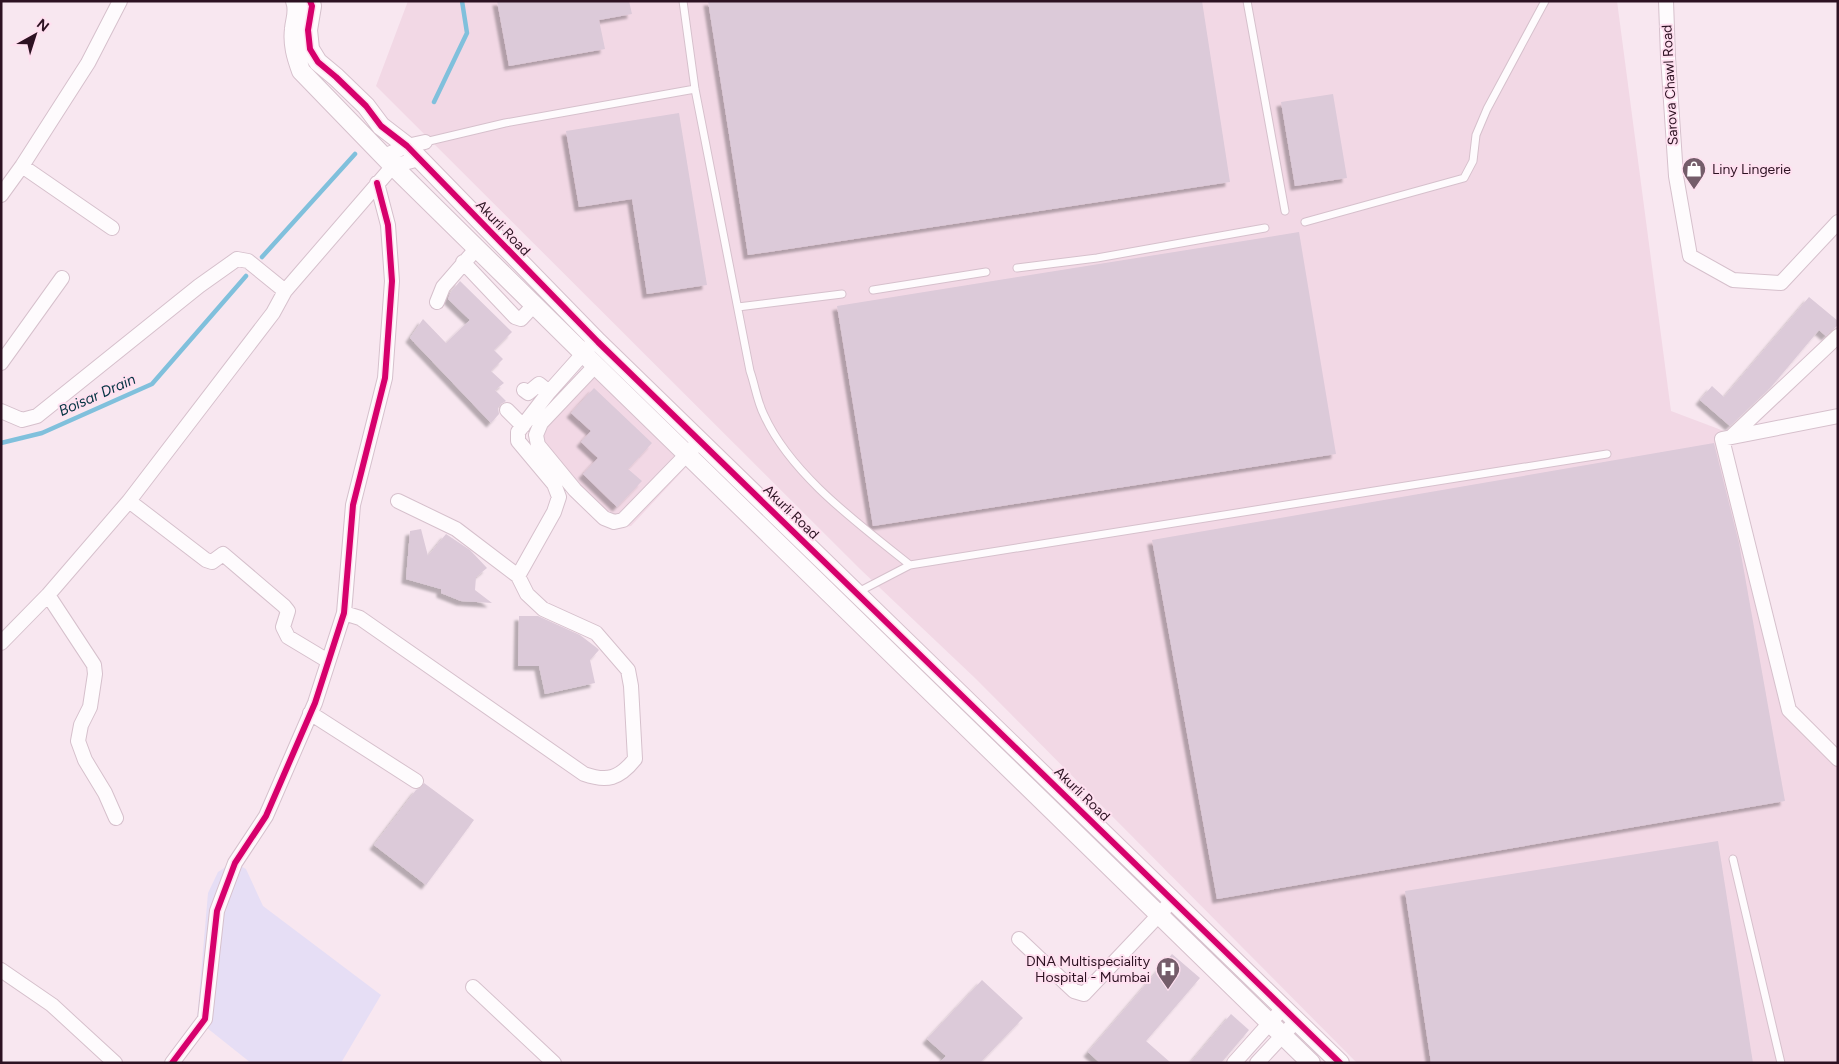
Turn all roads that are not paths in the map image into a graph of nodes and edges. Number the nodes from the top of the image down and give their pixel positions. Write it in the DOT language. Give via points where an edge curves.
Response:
graph roads {
  1 [pos="120,1"];
  2 [pos="295,1"];
  3 [pos="310,1"];
  4 [pos="683,1"];
  5 [pos="1247,1"];
  6 [pos="1545,1"];
  7 [pos="1666,1"];
  8 [pos="695,89"];
  9 [pos="425,142"];
  10 [pos="413,153"];
  11 [pos="388,161"];
  12 [pos="22,166"];
  13 [pos="377,184"];
  14 [pos="1,195"];
  15 [pos="1285,211"];
  16 [pos="1305,222"];
  17 [pos="1838,222"];
  18 [pos="483,225"];
  19 [pos="112,228"];
  20 [pos="1265,228"];
  21 [pos="472,244"];
  22 [pos="463,262"];
  23 [pos="1017,268"];
  24 [pos="986,272"];
  25 [pos="62,278"];
  26 [pos="874,290"];
  27 [pos="285,291"];
  28 [pos="842,294"];
  29 [pos="437,302"];
  30 [pos="534,305"];
  31 [pos="738,307"];
  32 [pos="1838,336"];
  33 [pos="596,340"];
  34 [pos="589,359"];
  35 [pos="1,364"];
  36 [pos="524,390"];
  37 [pos="549,392"];
  38 [pos="507,410"];
  39 [pos="1,411"];
  40 [pos="1838,416"];
  41 [pos="523,426"];
  42 [pos="1730,437"];
  43 [pos="699,441"];
  44 [pos="1607,454"];
  45 [pos="688,455"];
  46 [pos="129,501"];
  47 [pos="398,502"];
  48 [pos="775,514"];
  49 [pos="762,528"];
  50 [pos="910,565"];
  51 [pos="518,576"];
  52 [pos="857,593"];
  53 [pos="48,595"];
  54 [pos="840,603"];
  55 [pos="344,613"];
  56 [pos="1,643"];
  57 [pos="916,650"];
  58 [pos="328,660"];
  59 [pos="902,664"];
  60 [pos="967,700"];
  61 [pos="310,712"];
  62 [pos="953,713"];
  63 [pos="1006,738"];
  64 [pos="994,753"];
  65 [pos="1838,759"];
  66 [pos="416,781"];
  67 [pos="1054,784"];
  68 [pos="1040,798"];
  69 [pos="116,818"];
  70 [pos="1114,842"];
  71 [pos="1100,857"];
  72 [pos="1733,859"];
  73 [pos="1173,900"];
  74 [pos="1160,915"];
  75 [pos="1019,939"];
  76 [pos="1216,941"];
  77 [pos="1203,957"];
  78 [pos="1,970"];
  79 [pos="473,987"];
  80 [pos="1284,1007"];
  81 [pos="1297,1020"];
  82 [pos="1271,1022"];
  83 [pos="1284,1035"];
  84 [pos="115,1063"];
  85 [pos="172,1063"];
  86 [pos="554,1063"];
  87 [pos="1234,1063"];
  88 [pos="1257,1063"];
  89 [pos="1311,1063"];
  90 [pos="1340,1063"];
  91 [pos="1781,1063"];
  1 -- 12 [label="street" via="88,64"];
  2 -- 11 [label="street" via="298,8 293,30 294,52 301,71"];
  3 -- 10 [label="street, Akurli Road" via="310,49 318,62"];
  4 -- 8 [label="lane"];
  5 -- 15 [label="lane"];
  6 -- 16 [label="lane" via="1487,109 1476,135 1472,162 1464,178"];
  7 -- 17 [label="street, Sarova Chawl Road" via="1676,176 1690,256 1733,280 1781,283"];
  8 -- 9 [label="lane" via="505,123"];
  8 -- 31 [label="lane"];
  9 -- 10 [label="street"];
  10 -- 11 [label="street"];
  10 -- 18 [label="street, Akurli Road"];
  11 -- 13 [label="street"];
  11 -- 21 [label="street"];
  12 -- 14 [label="street"];
  12 -- 19 [label="street"];
  13 -- 27 [label="street"];
  13 -- 55 [label="street" via="388,225 392,281 390,320 385,378 353,505"];
  18 -- 21 [label="street"];
  18 -- 33 [label="street, Akurli Road"];
  20 -- 23 [label="lane" via="1097,258"];
  21 -- 22 [label="street"];
  21 -- 30 [label="street"];
  22 -- 29 [label="street" via="443,288"];
  22 -- 30 [label="street" via="515,317 520,319"];
  24 -- 26 [label="lane"];
  25 -- 35 [label="street"];
  27 -- 39 [label="street" via="248,261 236,259 38,416 22,420"];
  27 -- 46 [label="street" via="273,313"];
  28 -- 31 [label="lane"];
  30 -- 34 [label="street"];
  31 -- 50 [label="lane" via="750,371 763,414 776,437 826,494"];
  32 -- 42 [label="street"];
  33 -- 34 [label="street"];
  33 -- 43 [label="street, Akurli Road"];
  34 -- 37 [label="street"];
  34 -- 45 [label="street"];
  34 -- 45 [label="street" via="541,423 536,435 538,446 575,490 604,518 614,522 623,520"];
  36 -- 37 [label="street" via="528,393 539,384"];
  37 -- 41 [label="street"];
  38 -- 41 [label="street"];
  40 -- 42 [label="street"];
  41 -- 51 [label="street" via="518,432 518,441 554,484 559,497"];
  42 -- 65 [label="street" via="1722,439 1789,710"];
  43 -- 45 [label="street"];
  43 -- 48 [label="street, Akurli Road"];
  44 -- 50 [label="lane"];
  45 -- 49 [label="street"];
  46 -- 53 [label="street"];
  46 -- 58 [label="street" via="206,560 212,562 224,554 288,611 283,627 288,637"];
  47 -- 51 [label="street" via="456,530"];
  48 -- 49 [label="street"];
  48 -- 52 [label="street, Akurli Road"];
  49 -- 54 [label="street"];
  50 -- 52 [label="lane"];
  51 -- 55 [label="street" via="527,594 543,609 596,633 628,670 634,759 612,778 584,774 360,618"];
  52 -- 54 [label="lane"];
  52 -- 57 [label="street, Akurli Road"];
  53 -- 56 [label="street"];
  53 -- 69 [label="street" via="94,665 90,707 78,741"];
  54 -- 59 [label="street"];
  55 -- 58 [label="street"];
  57 -- 59 [label="street"];
  57 -- 60 [label="street, Akurli Road"];
  58 -- 61 [label="street"];
  59 -- 62 [label="street"];
  60 -- 62 [label="street"];
  60 -- 63 [label="street, Akurli Road"];
  61 -- 66 [label="street"];
  61 -- 85 [label="street" via="266,816 235,863 217,911 205,1018"];
  62 -- 64 [label="street"];
  63 -- 64 [label="street"];
  63 -- 67 [label="street, Akurli Road"];
  64 -- 68 [label="street"];
  67 -- 68 [label="street"];
  67 -- 70 [label="street, Akurli Road"];
  68 -- 71 [label="street"];
  70 -- 71 [label="street"];
  70 -- 73 [label="street, Akurli Road"];
  71 -- 74 [label="street"];
  72 -- 91 [label="lane"];
  73 -- 74 [label="street"];
  73 -- 76 [label="street, Akurli Road"];
  74 -- 75 [label="street" via="1084,994 1074,991"];
  74 -- 77 [label="street"];
  76 -- 77 [label="street"];
  76 -- 80 [label="street, Akurli Road"];
  77 -- 82 [label="street"];
  78 -- 84 [label="street" via="52,1005"];
  79 -- 86 [label="street"];
  80 -- 81 [label="street, Akurli Road"];
  80 -- 82 [label="street"];
  81 -- 83 [label="street"];
  81 -- 90 [label="street, Akurli Road"];
  82 -- 83 [label="street"];
  82 -- 87 [label="street"];
  83 -- 88 [label="street"];
  83 -- 89 [label="street"];
}
